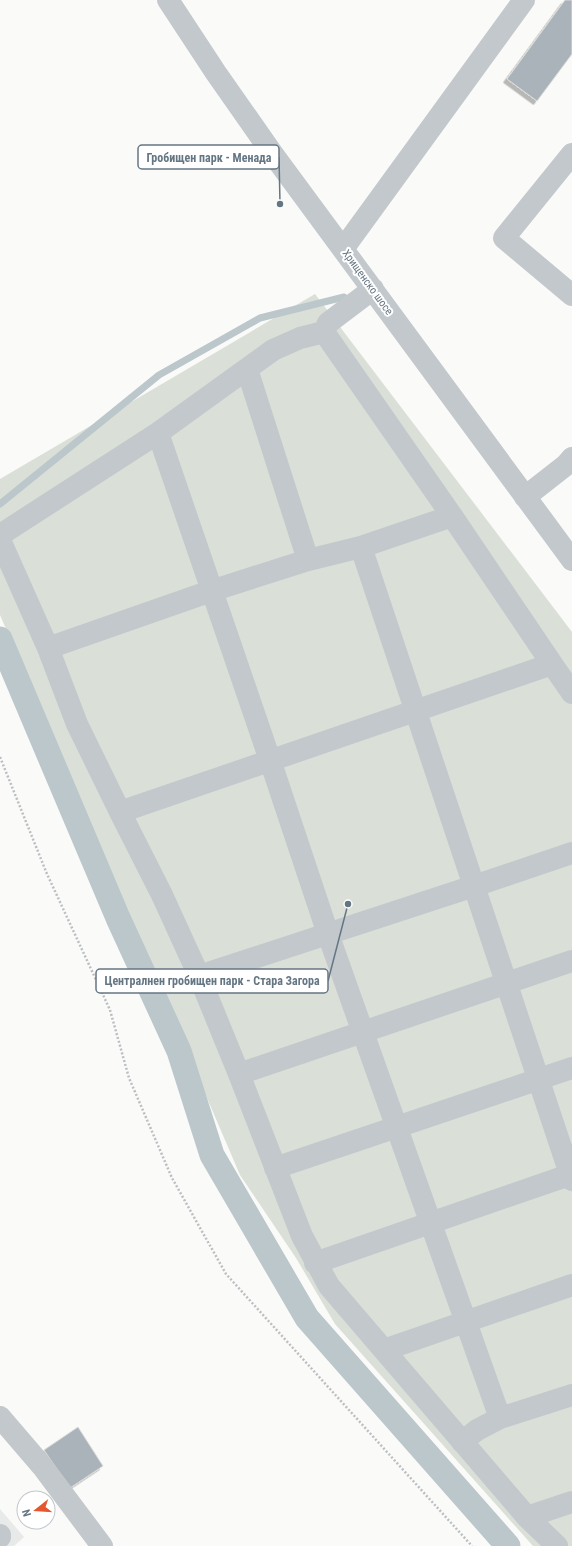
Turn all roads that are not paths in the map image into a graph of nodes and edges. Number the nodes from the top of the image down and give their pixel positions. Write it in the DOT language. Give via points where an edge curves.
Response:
graph roads {
  1 [pos="168,0"];
  2 [pos="524,0"];
  3 [pos="572,154"];
  4 [pos="343,249"];
  5 [pos="373,289"];
  6 [pos="572,295"];
  7 [pos="324,332"];
  8 [pos="247,369"];
  9 [pos="158,433"];
  10 [pos="572,458"];
  11 [pos="525,497"];
  12 [pos="452,516"];
  13 [pos="0,535"];
  14 [pos="0,540"];
  15 [pos="361,547"];
  16 [pos="308,560"];
  17 [pos="572,560"];
  18 [pos="212,591"];
  19 [pos="48,648"];
  20 [pos="552,664"];
  21 [pos="572,694"];
  22 [pos="416,712"];
  23 [pos="270,760"];
  24 [pos="120,812"];
  25 [pos="572,853"];
  26 [pos="474,886"];
  27 [pos="328,934"];
  28 [pos="572,961"];
  29 [pos="199,976"];
  30 [pos="505,983"];
  31 [pos="363,1032"];
  32 [pos="572,1068"];
  33 [pos="239,1074"];
  34 [pos="538,1080"];
  35 [pos="397,1128"];
  36 [pos="275,1168"];
  37 [pos="571,1176"];
  38 [pos="430,1223"];
  39 [pos="315,1263"];
  40 [pos="572,1285"];
  41 [pos="466,1322"];
  42 [pos="384,1350"];
  43 [pos="572,1395"];
  44 [pos="0,1417"];
  45 [pos="500,1418"];
  46 [pos="462,1442"];
  47 [pos="572,1502"];
  48 [pos="527,1517"];
  49 [pos="102,1546"];
  50 [pos="556,1546"];
  1 -- 4 [label="street, Хрищенско шосе" via="263,141"];
  2 -- 4 [label="street"];
  3 -- 6 [label="street" via="504,238"];
  4 -- 5 [label="street, Хрищенско шосе"];
  5 -- 7 [label="street" via="328,323"];
  5 -- 11 [label="street, Хрищенско шосе"];
  7 -- 8 [label="street" via="300,338 273,350"];
  7 -- 12 [label="street"];
  8 -- 9 [label="street"];
  8 -- 16 [label="street"];
  9 -- 13 [label="street"];
  9 -- 18 [label="street"];
  10 -- 11 [label="street"];
  11 -- 17 [label="street, Хрищенско шосе"];
  12 -- 15 [label="street"];
  12 -- 20 [label="street"];
  14 -- 19 [label="street"];
  15 -- 16 [label="street"];
  15 -- 22 [label="street"];
  16 -- 18 [label="street"];
  18 -- 19 [label="street"];
  18 -- 23 [label="street"];
  19 -- 24 [label="street" via="77,724"];
  20 -- 21 [label="street"];
  20 -- 22 [label="street"];
  22 -- 23 [label="street"];
  22 -- 26 [label="street"];
  23 -- 24 [label="street"];
  23 -- 27 [label="street"];
  24 -- 29 [label="street"];
  25 -- 26 [label="street"];
  26 -- 27 [label="street"];
  26 -- 30 [label="street"];
  27 -- 29 [label="street"];
  27 -- 31 [label="street"];
  28 -- 30 [label="street"];
  29 -- 33 [label="street"];
  30 -- 31 [label="street"];
  30 -- 34 [label="street"];
  31 -- 33 [label="street"];
  31 -- 35 [label="street"];
  32 -- 34 [label="street"];
  33 -- 36 [label="street"];
  34 -- 35 [label="street"];
  34 -- 37 [label="street"];
  35 -- 36 [label="street"];
  35 -- 38 [label="street"];
  36 -- 39 [label="street"];
  37 -- 38 [label="street"];
  38 -- 39 [label="street"];
  38 -- 41 [label="street"];
  39 -- 42 [label="street" via="329,1286"];
  40 -- 41 [label="street"];
  41 -- 42 [label="street"];
  41 -- 45 [label="street"];
  42 -- 46 [label="street"];
  43 -- 45 [label="street"];
  44 -- 49 [label="street" via="42,1466"];
  45 -- 46 [label="street" via="477,1430"];
  46 -- 48 [label="street"];
  47 -- 48 [label="street"];
  48 -- 50 [label="street"];
}
